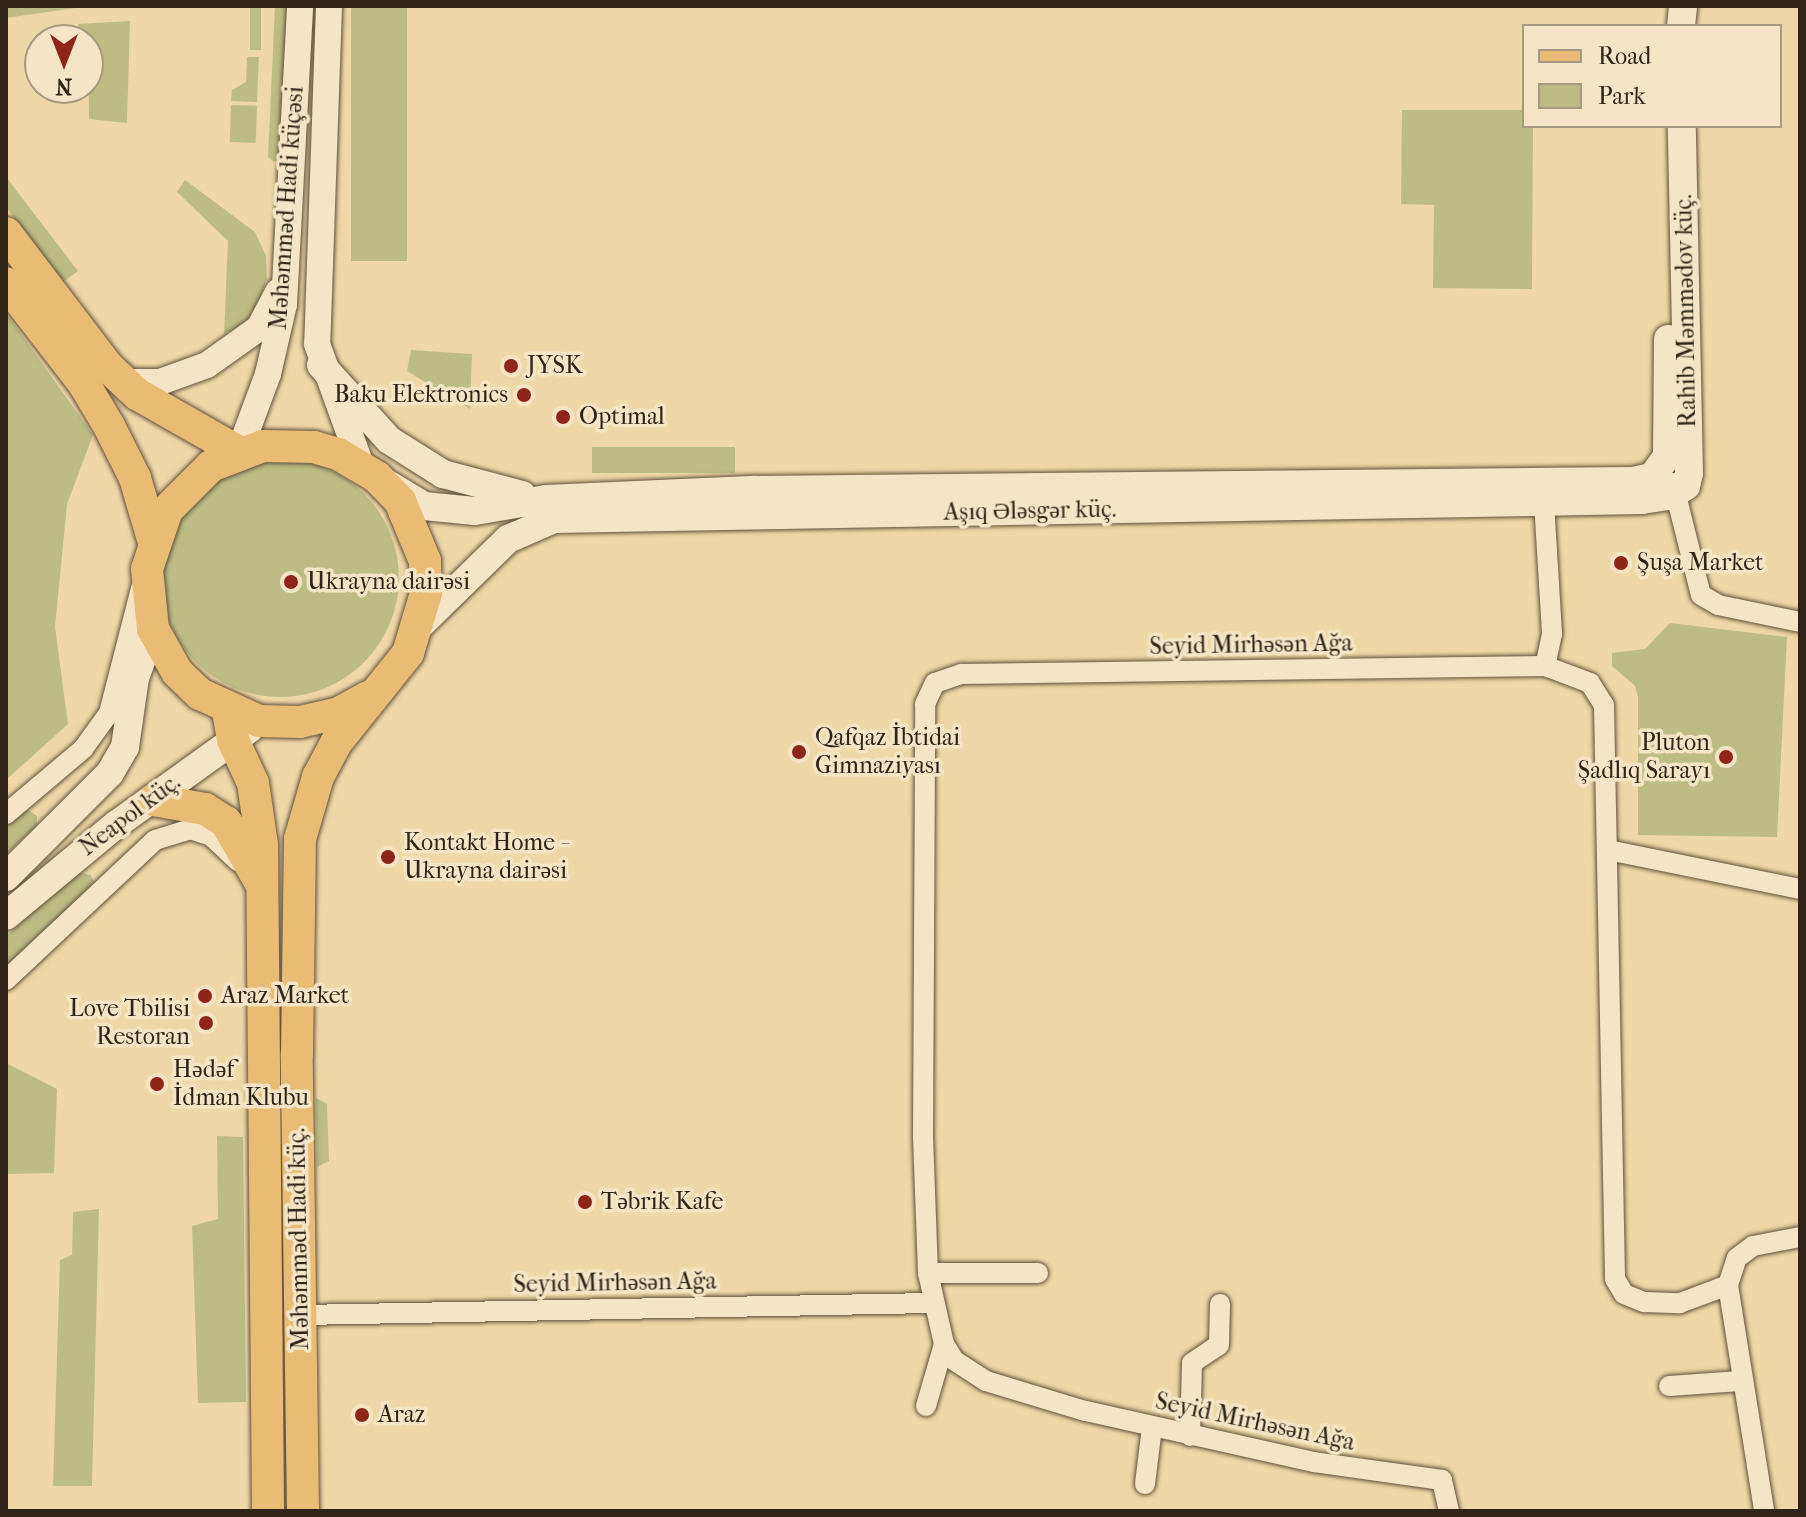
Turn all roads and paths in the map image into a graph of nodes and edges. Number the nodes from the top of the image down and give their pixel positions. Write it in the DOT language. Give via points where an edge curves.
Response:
graph roads {
  1 [pos="300,6"];
  2 [pos="329,6"];
  3 [pos="1668,128"];
  4 [pos="1682,128"];
  5 [pos="6,233"];
  6 [pos="286,274"];
  7 [pos="6,283"];
  8 [pos="321,365"];
  9 [pos="103,375"];
  10 [pos="239,452"];
  11 [pos="369,471"];
  12 [pos="1656,474"];
  13 [pos="1543,492"];
  14 [pos="1679,492"];
  15 [pos="546,499"];
  16 [pos="150,554"];
  17 [pos="1800,622"];
  18 [pos="420,625"];
  19 [pos="153,629"];
  20 [pos="1545,666"];
  21 [pos="368,697"];
  22 [pos="231,726"];
  23 [pos="153,800"];
  24 [pos="6,814"];
  25 [pos="1608,850"];
  26 [pos="6,877"];
  27 [pos="264,889"];
  28 [pos="1800,889"];
  29 [pos="6,916"];
  30 [pos="6,980"];
  31 [pos="1800,1237"];
  32 [pos="928,1273"];
  33 [pos="1038,1273"];
  34 [pos="1728,1285"];
  35 [pos="931,1303"];
  36 [pos="1220,1304"];
  37 [pos="301,1315"];
  38 [pos="944,1344"];
  39 [pos="1740,1381"];
  40 [pos="1669,1386"];
  41 [pos="926,1406"];
  42 [pos="1152,1427"];
  43 [pos="1190,1436"];
  44 [pos="1145,1484"];
  45 [pos="268,1511"];
  46 [pos="303,1511"];
  47 [pos="1449,1511"];
  48 [pos="1764,1511"];
  1 -- 6 [label="street, Məhəmməd Hadi küçəsi"];
  2 -- 8 [label="street, Məhəmməd Hadi küçəsi" via="314,308"];
  3 -- 12 [label="main road" via="1668,446"];
  4 -- 14 [label="main road, Rahib Məmmədov küç." via="1689,460 1686,486"];
  5 -- 9 [label="main road"];
  6 -- 9 [label="street" via="259,328 207,365 160,382"];
  6 -- 10 [label="street, Məhəmməd Hadi küçəsi" via="277,342"];
  7 -- 9 [label="main road"];
  8 -- 11 [label="street, Məhəmməd Hadi küçəsi"];
  8 -- 15 [label="main road" via="389,440 443,474"];
  9 -- 10 [label="main road"];
  9 -- 16 [label="main road" via="135,478"];
  10 -- 11 [label="main road" via="289,444 314,447"];
  10 -- 16 [label="main road" via="186,486"];
  11 -- 15 [label="main road, Aşıq Ələsgər küç." via="424,506 447,510"];
  11 -- 18 [label="main road" via="400,501 425,561"];
  12 -- 13 [label="main road, Aşıq Ələsgər küç."];
  12 -- 14 [label="street"];
  13 -- 14 [label="main road, Aşıq Ələsgər küç." via="1653,500"];
  13 -- 15 [label="main road, Aşıq Ələsgər küç." via="779,489"];
  13 -- 18 [label="main road, Aşıq Ələsgər küç." via="554,519 508,539"];
  13 -- 20 [label="street" via="1552,634"];
  14 -- 17 [label="street" via="1693,578 1701,595 1718,605"];
  16 -- 19 [label="main road"];
  16 -- 24 [label="street" via="109,713 83,749"];
  18 -- 21 [label="main road" via="399,665"];
  19 -- 22 [label="main road" via="177,672"];
  19 -- 26 [label="main road, Neapol küç." via="135,678 125,747 110,773"];
  20 -- 25 [label="street, Seyid Mirhəsən Ağa" via="1590,683 1604,705"];
  20 -- 32 [label="street, Seyid Mirhəsən Ağa" via="961,674 935,683 927,693 925,720 922,1054"];
  21 -- 22 [label="main road" via="339,713 300,722"];
  21 -- 37 [label="main road, Məhəmməd Hadi küç." via="318,777 300,839"];
  22 -- 23 [label="main road, Neapol küç."];
  22 -- 27 [label="main road, Məhəmməd Hadi küç." via="260,816"];
  23 -- 27 [label="main road" via="205,809 226,822"];
  23 -- 29 [label="main road, Neapol küç." via="80,852"];
  25 -- 28 [label="street"];
  25 -- 34 [label="street, Seyid Mirhəsən Ağa" via="1615,1279 1624,1294 1644,1302 1680,1303"];
  27 -- 30 [label="street" via="211,836 190,829 155,840"];
  27 -- 45 [label="main road, Məhəmməd Hadi küç."];
  31 -- 34 [label="street" via="1753,1246 1737,1258"];
  32 -- 33 [label="street"];
  32 -- 35 [label="street, Seyid Mirhəsən Ağa"];
  34 -- 39 [label="street"];
  35 -- 37 [label="street, Seyid Mirhəsən Ağa"];
  35 -- 38 [label="street, Seyid Mirhəsən Ağa"];
  36 -- 43 [label="street" via="1219,1345 1192,1363"];
  37 -- 46 [label="main road, Məhəmməd Hadi küç."];
  38 -- 41 [label="street"];
  38 -- 42 [label="street, Seyid Mirhəsən Ağa" via="954,1360 986,1381"];
  39 -- 40 [label="street"];
  39 -- 48 [label="street"];
  42 -- 43 [label="street, Seyid Mirhəsən Ağa"];
  42 -- 44 [label="street"];
  43 -- 47 [label="street, Seyid Mirhəsən Ağa" via="1354,1470 1426,1475 1442,1480"];
}
